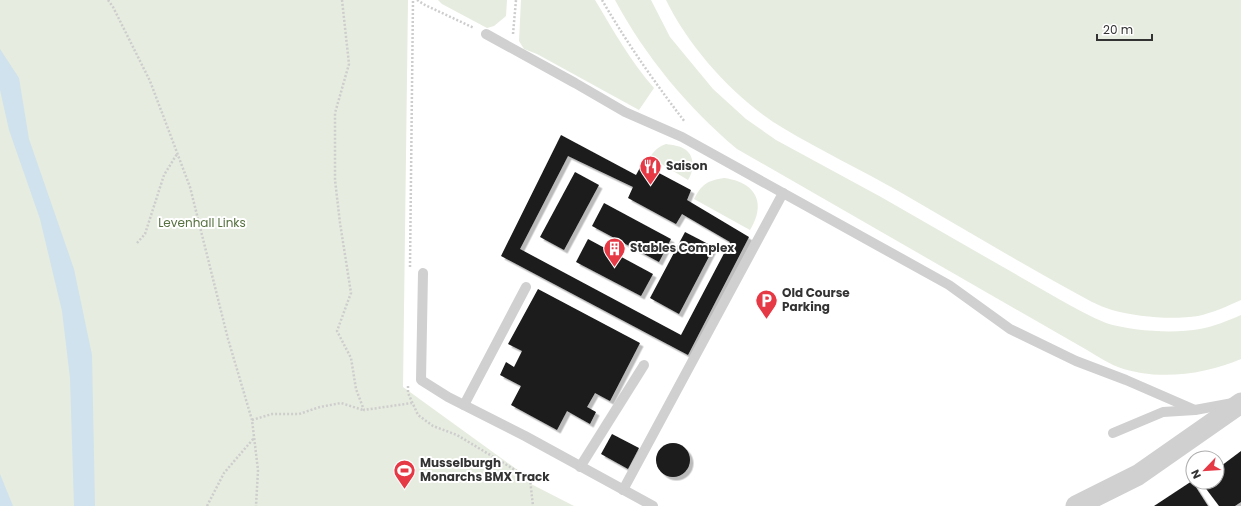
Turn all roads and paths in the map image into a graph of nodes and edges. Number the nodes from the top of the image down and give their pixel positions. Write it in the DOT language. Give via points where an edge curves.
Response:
graph roads {
  1 [pos="108,0"];
  2 [pos="342,0"];
  3 [pos="413,0"];
  4 [pos="417,0"];
  5 [pos="516,0"];
  6 [pos="602,0"];
  7 [pos="486,34"];
  8 [pos="512,49"];
  9 [pos="686,123"];
  10 [pos="178,154"];
  11 [pos="783,193"];
  12 [pos="137,243"];
  13 [pos="410,269"];
  14 [pos="423,273"];
  15 [pos="526,287"];
  16 [pos="644,365"];
  17 [pos="408,386"];
  18 [pos="1241,402"];
  19 [pos="412,403"];
  20 [pos="464,405"];
  21 [pos="364,410"];
  22 [pos="1195,410"];
  23 [pos="252,420"];
  24 [pos="1113,433"];
  25 [pos="254,438"];
  26 [pos="580,467"];
  27 [pos="623,490"];
  28 [pos="1106,500"];
  29 [pos="207,506"];
  30 [pos="256,506"];
  31 [pos="533,506"];
  32 [pos="653,506"];
  33 [pos="1076,506"];
  1 -- 10 [label="path" via="150,81"];
  2 -- 21 [label="path" via="349,64 335,113 335,180 351,293 337,331 351,358 356,389"];
  3 -- 13 [label="path"];
  4 -- 7 [label="path"];
  5 -- 8 [label="path"];
  6 -- 9 [label="path" via="627,41"];
  7 -- 8 [label="lane"];
  8 -- 11 [label="lane" via="625,112 682,137"];
  10 -- 12 [label="path" via="164,175 145,234"];
  10 -- 23 [label="path" via="190,187 228,339"];
  11 -- 22 [label="lane" via="949,285 1010,329 1076,361"];
  11 -- 27 [label="lane"];
  14 -- 20 [label="lane" via="421,380"];
  15 -- 20 [label="lane"];
  16 -- 26 [label="lane"];
  17 -- 19 [label="path"];
  18 -- 22 [label="lane"];
  18 -- 28 [label="street"];
  19 -- 21 [label="path"];
  19 -- 31 [label="path" via="418,416 433,426 457,435 530,479"];
  20 -- 26 [label="lane"];
  21 -- 23 [label="path" via="341,403 299,414 272,414"];
  22 -- 24 [label="lane" via="1163,412"];
  23 -- 25 [label="path"];
  25 -- 29 [label="path" via="224,473"];
  25 -- 30 [label="path" via="258,470"];
  26 -- 27 [label="lane"];
  27 -- 32 [label="lane"];
  28 -- 33 [label="street"];
}
